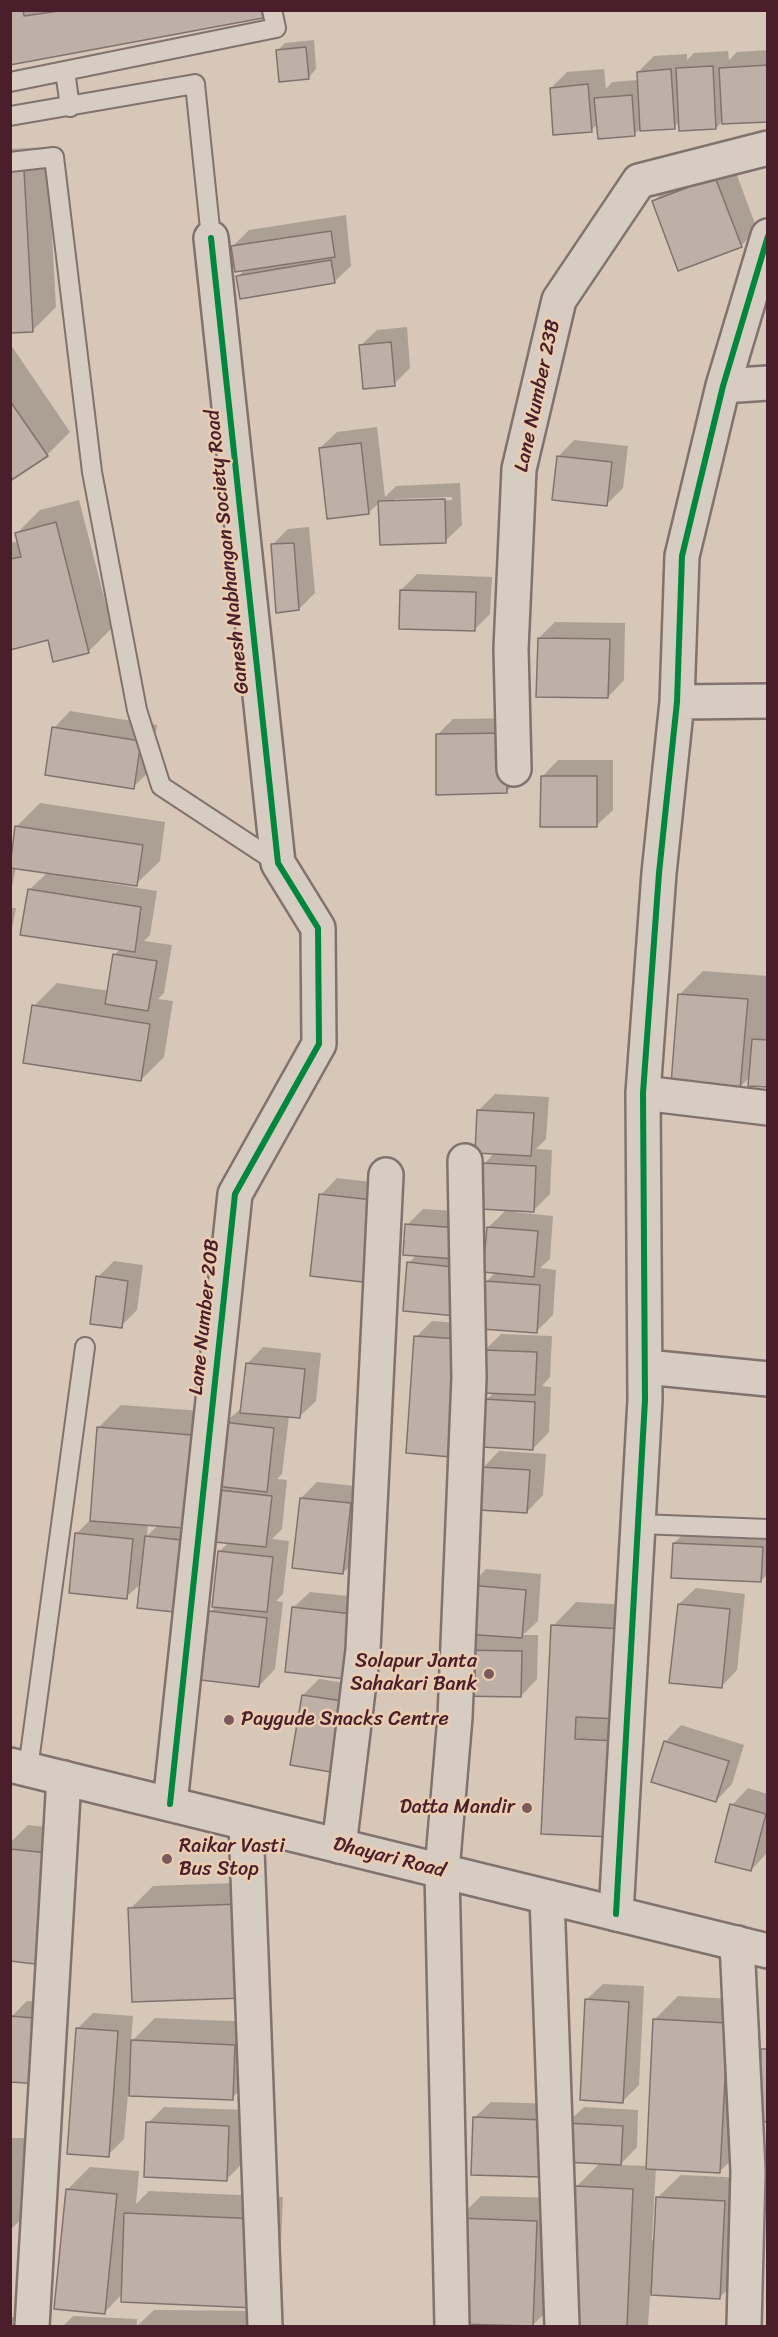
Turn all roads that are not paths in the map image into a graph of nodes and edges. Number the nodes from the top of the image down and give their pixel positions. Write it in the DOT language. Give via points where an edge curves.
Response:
graph roads {
  1 [pos="272,10"];
  2 [pos="65,71"];
  3 [pos="10,82"];
  4 [pos="70,107"];
  5 [pos="10,116"];
  6 [pos="768,148"];
  7 [pos="10,162"];
  8 [pos="768,236"];
  9 [pos="211,238"];
  10 [pos="768,383"];
  11 [pos="723,386"];
  12 [pos="768,701"];
  13 [pos="677,702"];
  14 [pos="514,769"];
  15 [pos="278,863"];
  16 [pos="643,1093"];
  17 [pos="768,1108"];
  18 [pos="465,1161"];
  19 [pos="386,1175"];
  20 [pos="85,1347"];
  21 [pos="646,1367"];
  22 [pos="768,1379"];
  23 [pos="640,1524"];
  24 [pos="768,1529"];
  25 [pos="19,1767"];
  26 [pos="64,1778"];
  27 [pos="170,1804"];
  28 [pos="246,1823"];
  29 [pos="339,1846"];
  30 [pos="442,1871"];
  31 [pos="547,1897"];
  32 [pos="616,1914"];
  33 [pos="752,1947"];
  34 [pos="32,2326"];
  35 [pos="265,2326"];
  36 [pos="452,2326"];
  37 [pos="562,2326"];
  38 [pos="744,2326"];
  1 -- 2 [label="lane" via="276,28"];
  2 -- 3 [label="lane"];
  2 -- 4 [label="lane"];
  4 -- 5 [label="lane, Ganesh Nabhangan Society Road"];
  4 -- 9 [label="lane, Ganesh Nabhangan Society Road" via="195,84"];
  6 -- 14 [label="street, Lane Number 23B" via="639,181 559,300 519,469 511,649"];
  7 -- 15 [label="lane" via="54,157 92,472 137,710 161,786"];
  8 -- 11 [label="street"];
  9 -- 15 [label="street, Ganesh Nabhangan Society Road"];
  10 -- 11 [label="street"];
  11 -- 13 [label="street" via="682,556"];
  12 -- 13 [label="street"];
  13 -- 16 [label="street" via="659,873"];
  15 -- 27 [label="street, Lane Number 20B" via="318,928 319,1044 235,1194"];
  16 -- 17 [label="street"];
  16 -- 21 [label="street"];
  18 -- 30 [label="street" via="469,1378 455,1717"];
  19 -- 29 [label="street" via="363,1650"];
  20 -- 25 [label="lane"];
  21 -- 22 [label="street"];
  21 -- 23 [label="street"];
  23 -- 24 [label="lane"];
  23 -- 32 [label="street"];
  25 -- 26 [label="street, Dhayari Road"];
  26 -- 27 [label="street, Dhayari Road"];
  26 -- 34 [label="street"];
  27 -- 28 [label="street, Dhayari Road"];
  28 -- 29 [label="street, Dhayari Road"];
  28 -- 35 [label="street"];
  29 -- 30 [label="street, Dhayari Road"];
  30 -- 31 [label="street, Dhayari Road"];
  30 -- 36 [label="street"];
  31 -- 32 [label="street, Dhayari Road"];
  31 -- 37 [label="street"];
  32 -- 33 [label="street, Dhayari Road"];
  33 -- 38 [label="street"];
}
